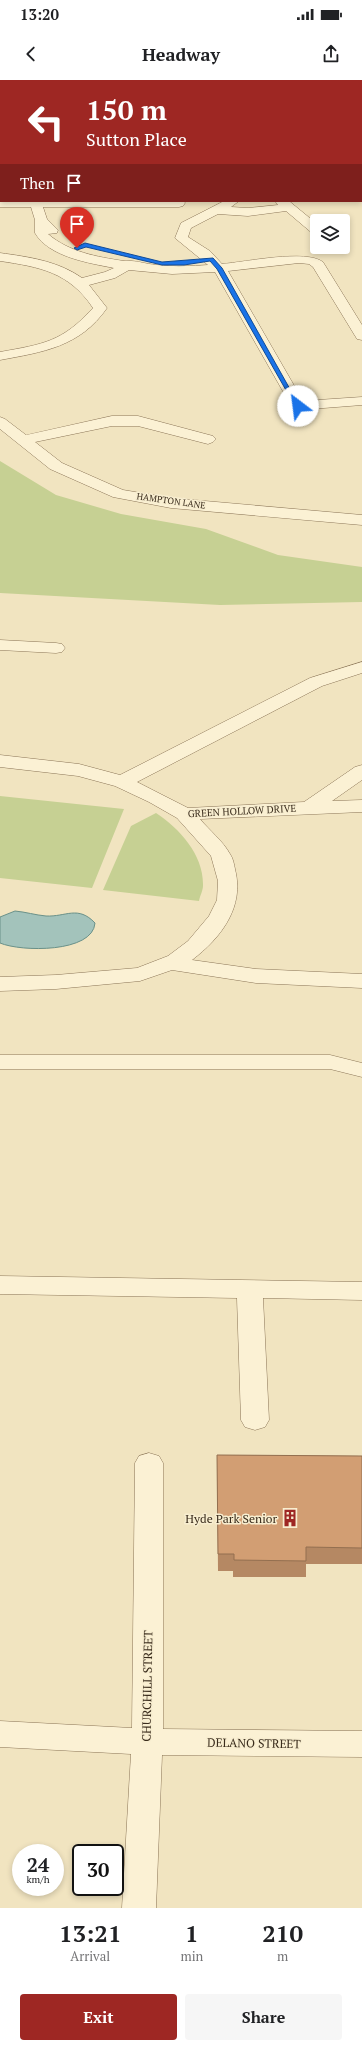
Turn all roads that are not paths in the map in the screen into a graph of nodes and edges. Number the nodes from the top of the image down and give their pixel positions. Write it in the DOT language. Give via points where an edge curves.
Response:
graph roads {
  1 [pos="0,202"];
  2 [pos="35,202"];
  3 [pos="231,202"];
  4 [pos="179,203"];
  5 [pos="285,204"];
  6 [pos="216,210"];
  7 [pos="41,220"];
  8 [pos="310,224"];
  9 [pos="85,245"];
  10 [pos="68,251"];
  11 [pos="0,257"];
  12 [pos="140,259"];
  13 [pos="215,264"];
  14 [pos="127,266"];
  15 [pos="80,282"];
  16 [pos="362,336"];
  17 [pos="0,356"];
  18 [pos="362,401"];
  19 [pos="2,426"];
  20 [pos="23,440"];
  21 [pos="208,440"];
  22 [pos="362,520"];
  23 [pos="0,646"];
  24 [pos="56,648"];
  25 [pos="362,667"];
  26 [pos="0,761"];
  27 [pos="362,771"];
  28 [pos="122,782"];
  29 [pos="362,806"];
  30 [pos="309,808"];
  31 [pos="184,814"];
  32 [pos="171,963"];
  33 [pos="362,981"];
  34 [pos="0,984"];
  35 [pos="0,1062"];
  36 [pos="362,1070"];
  37 [pos="0,1285"];
  38 [pos="250,1289"];
  39 [pos="362,1291"];
  40 [pos="255,1420"];
  41 [pos="149,1463"];
  42 [pos="0,1734"];
  43 [pos="147,1742"];
  44 [pos="362,1744"];
  45 [pos="139,1908"];
  1 -- 2 [label="street"];
  2 -- 4 [label="street"];
  2 -- 7 [label="street"];
  3 -- 6 [label="street"];
  5 -- 6 [label="street" via="248,212"];
  5 -- 8 [label="street"];
  6 -- 13 [label="street" via="186,226 181,238"];
  7 -- 9 [label="street" via="57,233"];
  7 -- 10 [label="street" via="43,236"];
  9 -- 10 [label="street"];
  9 -- 12 [label="street"];
  10 -- 14 [label="street"];
  11 -- 15 [label="street" via="48,265"];
  12 -- 13 [label="street" via="170,264"];
  12 -- 14 [label="street"];
  13 -- 14 [label="street" via="170,270"];
  13 -- 16 [label="street" via="299,259 312,261 318,265"];
  13 -- 18 [label="street" via="298,406"];
  14 -- 15 [label="street" via="110,275"];
  15 -- 17 [label="street" via="91,292 100,308 86,323 66,338"];
  19 -- 20 [label="street, HAMPTON LANE"];
  20 -- 21 [label="street" via="112,421 138,422"];
  20 -- 22 [label="street, HAMPTON LANE" via="56,466 119,494 171,503"];
  23 -- 24 [label="street"];
  25 -- 28 [label="street" via="316,682"];
  26 -- 28 [label="street, GREEN HOLLOW DRIVE" via="79,770"];
  27 -- 30 [label="street, GREEN HOLLOW DRIVE"];
  28 -- 31 [label="street, GREEN HOLLOW DRIVE"];
  29 -- 30 [label="street"];
  30 -- 31 [label="street, GREEN HOLLOW DRIVE"];
  31 -- 32 [label="street" via="221,855 228,882 227,900 219,918 196,946"];
  32 -- 33 [label="street" via="256,976"];
  32 -- 34 [label="street" via="140,974"];
  35 -- 36 [label="street" via="330,1062"];
  37 -- 38 [label="street"];
  38 -- 39 [label="street"];
  38 -- 40 [label="street"];
  41 -- 43 [label="street, CHURCHILL STREET"];
  42 -- 43 [label="street, DELANO STREET"];
  43 -- 44 [label="street, DELANO STREET"];
  43 -- 45 [label="street, CHURCHILL STREET"];
}
